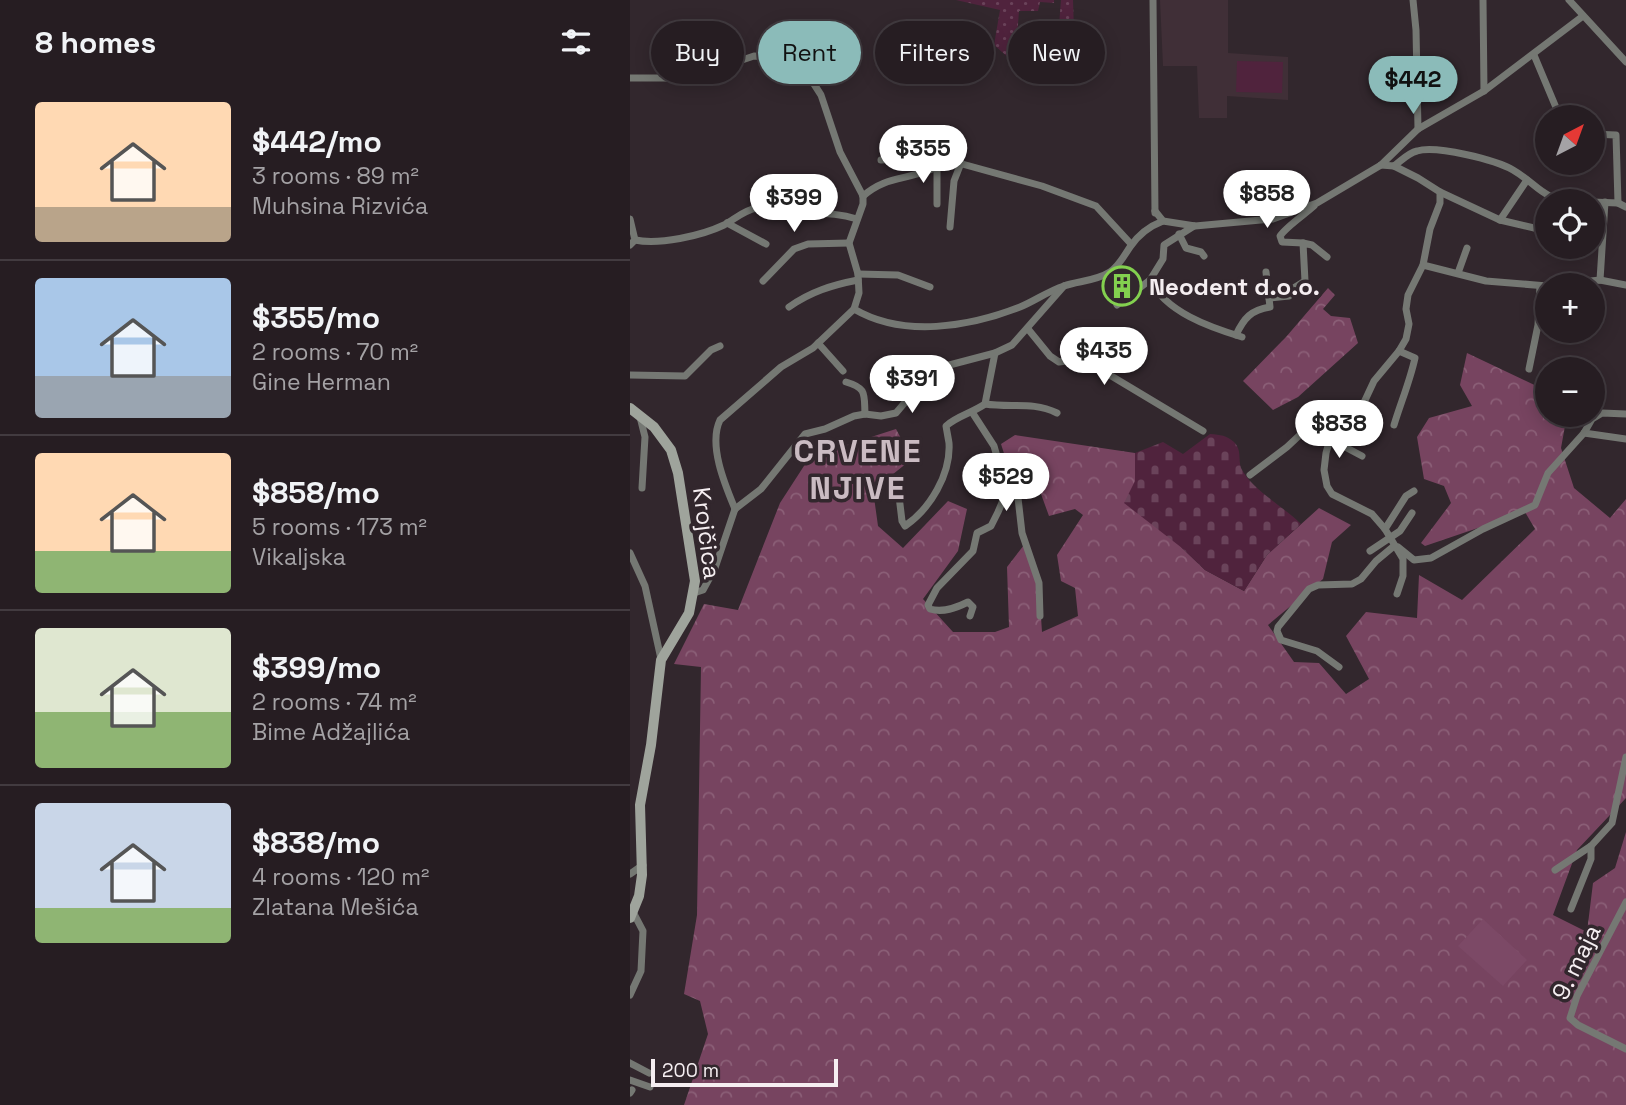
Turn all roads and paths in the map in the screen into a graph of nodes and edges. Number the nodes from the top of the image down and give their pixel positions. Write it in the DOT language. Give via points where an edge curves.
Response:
graph roads {
  1 [pos="1153,0"];
  2 [pos="1413,0"];
  3 [pos="1483,0"];
  4 [pos="1569,0"];
  5 [pos="1583,16"];
  6 [pos="1534,55"];
  7 [pos="1626,62"];
  8 [pos="630,78"];
  9 [pos="1484,91"];
  10 [pos="1555,105"];
  11 [pos="1418,129"];
  12 [pos="1605,135"];
  13 [pos="880,160"];
  14 [pos="961,163"];
  15 [pos="938,164"];
  16 [pos="1381,165"];
  17 [pos="1394,166"];
  18 [pos="1527,180"];
  19 [pos="1539,189"];
  20 [pos="1440,192"];
  21 [pos="863,196"];
  22 [pos="1605,202"];
  23 [pos="1618,203"];
  24 [pos="936,204"];
  25 [pos="1317,204"];
  26 [pos="1626,207"];
  27 [pos="1155,211"];
  28 [pos="630,219"];
  29 [pos="858,219"];
  30 [pos="1500,220"];
  31 [pos="1163,221"];
  32 [pos="727,223"];
  33 [pos="1151,225"];
  34 [pos="1195,226"];
  35 [pos="950,227"];
  36 [pos="1535,228"];
  37 [pos="1179,234"];
  38 [pos="633,242"];
  39 [pos="849,243"];
  40 [pos="1303,243"];
  41 [pos="766,244"];
  42 [pos="1131,244"];
  43 [pos="1467,248"];
  44 [pos="1205,256"];
  45 [pos="1327,257"];
  46 [pos="1423,265"];
  47 [pos="1266,272"];
  48 [pos="1458,274"];
  49 [pos="858,277"];
  50 [pos="1150,280"];
  51 [pos="763,281"];
  52 [pos="1605,281"];
  53 [pos="1535,285"];
  54 [pos="1626,285"];
  55 [pos="1065,286"];
  56 [pos="930,287"];
  57 [pos="1269,298"];
  58 [pos="1117,305"];
  59 [pos="789,307"];
  60 [pos="854,309"];
  61 [pos="1028,329"];
  62 [pos="1535,340"];
  63 [pos="818,343"];
  64 [pos="720,346"];
  65 [pos="1399,351"];
  66 [pos="995,353"];
  67 [pos="1529,369"];
  68 [pos="843,371"];
  69 [pos="630,375"];
  70 [pos="640,376"];
  71 [pos="630,382"];
  72 [pos="846,382"];
  73 [pos="985,404"];
  74 [pos="1364,405"];
  75 [pos="630,408"];
  76 [pos="972,412"];
  77 [pos="1057,413"];
  78 [pos="865,414"];
  79 [pos="1626,414"];
  80 [pos="640,416"];
  81 [pos="1350,418"];
  82 [pos="1394,425"];
  83 [pos="1368,428"];
  84 [pos="1203,431"];
  85 [pos="1584,433"];
  86 [pos="1330,439"];
  87 [pos="1626,439"];
  88 [pos="1362,456"];
  89 [pos="1002,474"];
  90 [pos="1250,475"];
  91 [pos="642,488"];
  92 [pos="1414,491"];
  93 [pos="899,496"];
  94 [pos="735,509"];
  95 [pos="1412,513"];
  96 [pos="1385,529"];
  97 [pos="1389,538"];
  98 [pos="1394,546"];
  99 [pos="1370,551"];
  100 [pos="630,553"];
  101 [pos="694,593"];
  102 [pos="1396,594"];
  103 [pos="970,616"];
  104 [pos="1040,617"];
  105 [pos="662,660"];
  106 [pos="1339,667"];
  107 [pos="1626,757"];
  108 [pos="1591,846"];
  109 [pos="643,864"];
  110 [pos="1555,870"];
  111 [pos="630,874"];
  112 [pos="1626,902"];
  113 [pos="1571,909"];
  114 [pos="632,915"];
  115 [pos="630,995"];
  116 [pos="1626,1049"];
  117 [pos="630,1063"];
  118 [pos="649,1073"];
  119 [pos="630,1080"];
  120 [pos="650,1087"];
  1 -- 27 [label="street"];
  2 -- 11 [label="street"];
  3 -- 9 [label="street"];
  4 -- 5 [label="street"];
  5 -- 6 [label="street"];
  5 -- 7 [label="street"];
  6 -- 9 [label="street"];
  6 -- 10 [label="street"];
  8 -- 21 [label="street" via="672,78 754,56 771,57 801,73 821,95 840,152"];
  9 -- 11 [label="street"];
  11 -- 16 [label="street"];
  12 -- 23 [label="street" via="1616,135"];
  13 -- 15 [label="street" via="901,159 907,149"];
  14 -- 15 [label="street"];
  14 -- 35 [label="street" via="954,181"];
  14 -- 42 [label="street" via="1096,206"];
  15 -- 21 [label="street" via="926,172 876,185"];
  15 -- 24 [label="street"];
  16 -- 17 [label="street"];
  16 -- 25 [label="street"];
  17 -- 18 [label="street" via="1413,151 1428,148 1506,166"];
  17 -- 20 [label="street"];
  18 -- 19 [label="street"];
  18 -- 30 [label="street"];
  20 -- 30 [label="street"];
  20 -- 46 [label="street"];
  21 -- 29 [label="street"];
  22 -- 23 [label="street"];
  23 -- 26 [label="street"];
  25 -- 34 [label="street" via="1273,219"];
  25 -- 40 [label="street" via="1280,236 1282,242"];
  27 -- 31 [label="street"];
  27 -- 33 [label="street"];
  28 -- 38 [label="street"];
  29 -- 32 [label="street" via="772,207 745,211"];
  29 -- 39 [label="street"];
  30 -- 36 [label="street"];
  31 -- 33 [label="street"];
  31 -- 34 [label="street"];
  32 -- 38 [label="street" via="662,241"];
  32 -- 41 [label="street"];
  33 -- 42 [label="street"];
  34 -- 37 [label="street"];
  37 -- 44 [label="street" via="1186,248"];
  37 -- 50 [label="street" via="1164,245 1163,259"];
  39 -- 49 [label="street"];
  39 -- 51 [label="street" via="807,244 794,249"];
  40 -- 45 [label="street"];
  40 -- 57 [label="street" via="1305,281 1289,296"];
  42 -- 55 [label="street" via="1110,272"];
  43 -- 48 [label="street"];
  46 -- 48 [label="street"];
  46 -- 65 [label="street" via="1408,295 1409,324"];
  47 -- 57 [label="street"];
  48 -- 53 [label="street"];
  49 -- 56 [label="street" via="898,275"];
  49 -- 59 [label="street"];
  49 -- 60 [label="street"];
  50 -- 57 [label="street" via="1155,290 1183,313 1239,336 1243,320 1256,309 1270,307"];
  50 -- 58 [label="street"];
  52 -- 54 [label="street"];
  55 -- 60 [label="street" via="975,323 915,327 870,318"];
  55 -- 61 [label="street"];
  60 -- 63 [label="street"];
  61 -- 66 [label="street" via="1012,345"];
  61 -- 84 [label="street" via="1059,362 1083,359"];
  62 -- 67 [label="street"];
  63 -- 68 [label="street"];
  63 -- 94 [label="street" via="762,382 732,407 716,428 720,469"];
  64 -- 70 [label="street" via="685,376"];
  65 -- 74 [label="street" via="1374,380"];
  65 -- 82 [label="street" via="1415,358"];
  66 -- 73 [label="street"];
  66 -- 78 [label="street" via="945,365 929,374 891,415"];
  69 -- 70 [label="street"];
  70 -- 71 [label="street"];
  72 -- 78 [label="street" via="864,392"];
  73 -- 76 [label="street"];
  73 -- 77 [label="street" via="1039,405"];
  74 -- 81 [label="street"];
  74 -- 90 [label="street" via="1319,417"];
  75 -- 80 [label="main road, Krojčica"];
  76 -- 89 [label="street" via="993,446"];
  76 -- 93 [label="street" via="946,426 949,446 939,484 930,503 905,526"];
  78 -- 94 [label="street" via="805,434 761,489"];
  79 -- 85 [label="street" via="1602,413"];
  80 -- 91 [label="street" via="645,437"];
  80 -- 101 [label="main road, Krojčica" via="671,450 690,540"];
  81 -- 83 [label="street"];
  81 -- 86 [label="street"];
  85 -- 87 [label="street"];
  85 -- 98 [label="street" via="1548,473 1535,505 1430,558 1414,560"];
  86 -- 88 [label="street"];
  86 -- 96 [label="street" via="1324,470 1329,490 1372,514"];
  89 -- 103 [label="street" via="1004,498 993,523 977,533 972,551 937,588 928,605 935,610 953,609 968,602 973,607"];
  89 -- 104 [label="street" via="1018,498 1022,533 1039,583"];
  92 -- 96 [label="street"];
  94 -- 101 [label="street" via="715,568 703,590"];
  95 -- 97 [label="street"];
  96 -- 97 [label="street"];
  97 -- 98 [label="street"];
  97 -- 99 [label="street"];
  98 -- 102 [label="street" via="1404,559"];
  98 -- 106 [label="street" via="1352,584 1308,589 1278,627 1281,640 1317,651"];
  100 -- 105 [label="street, Krojčica" via="645,586"];
  101 -- 105 [label="main road, Krojčica" via="689,613"];
  105 -- 109 [label="main road, Krojčica" via="640,806"];
  107 -- 108 [label="street, 9. maja" via="1615,816"];
  108 -- 110 [label="street, 9. maja"];
  108 -- 113 [label="street, 9. maja" via="1591,859"];
  109 -- 111 [label="street"];
  109 -- 114 [label="main road, Krojčica"];
  112 -- 116 [label="street, 9. maja" via="1570,1018"];
  114 -- 115 [label="street, Krojčica" via="643,931 641,971"];
  117 -- 118 [label="street"];
  119 -- 120 [label="street"];
}
